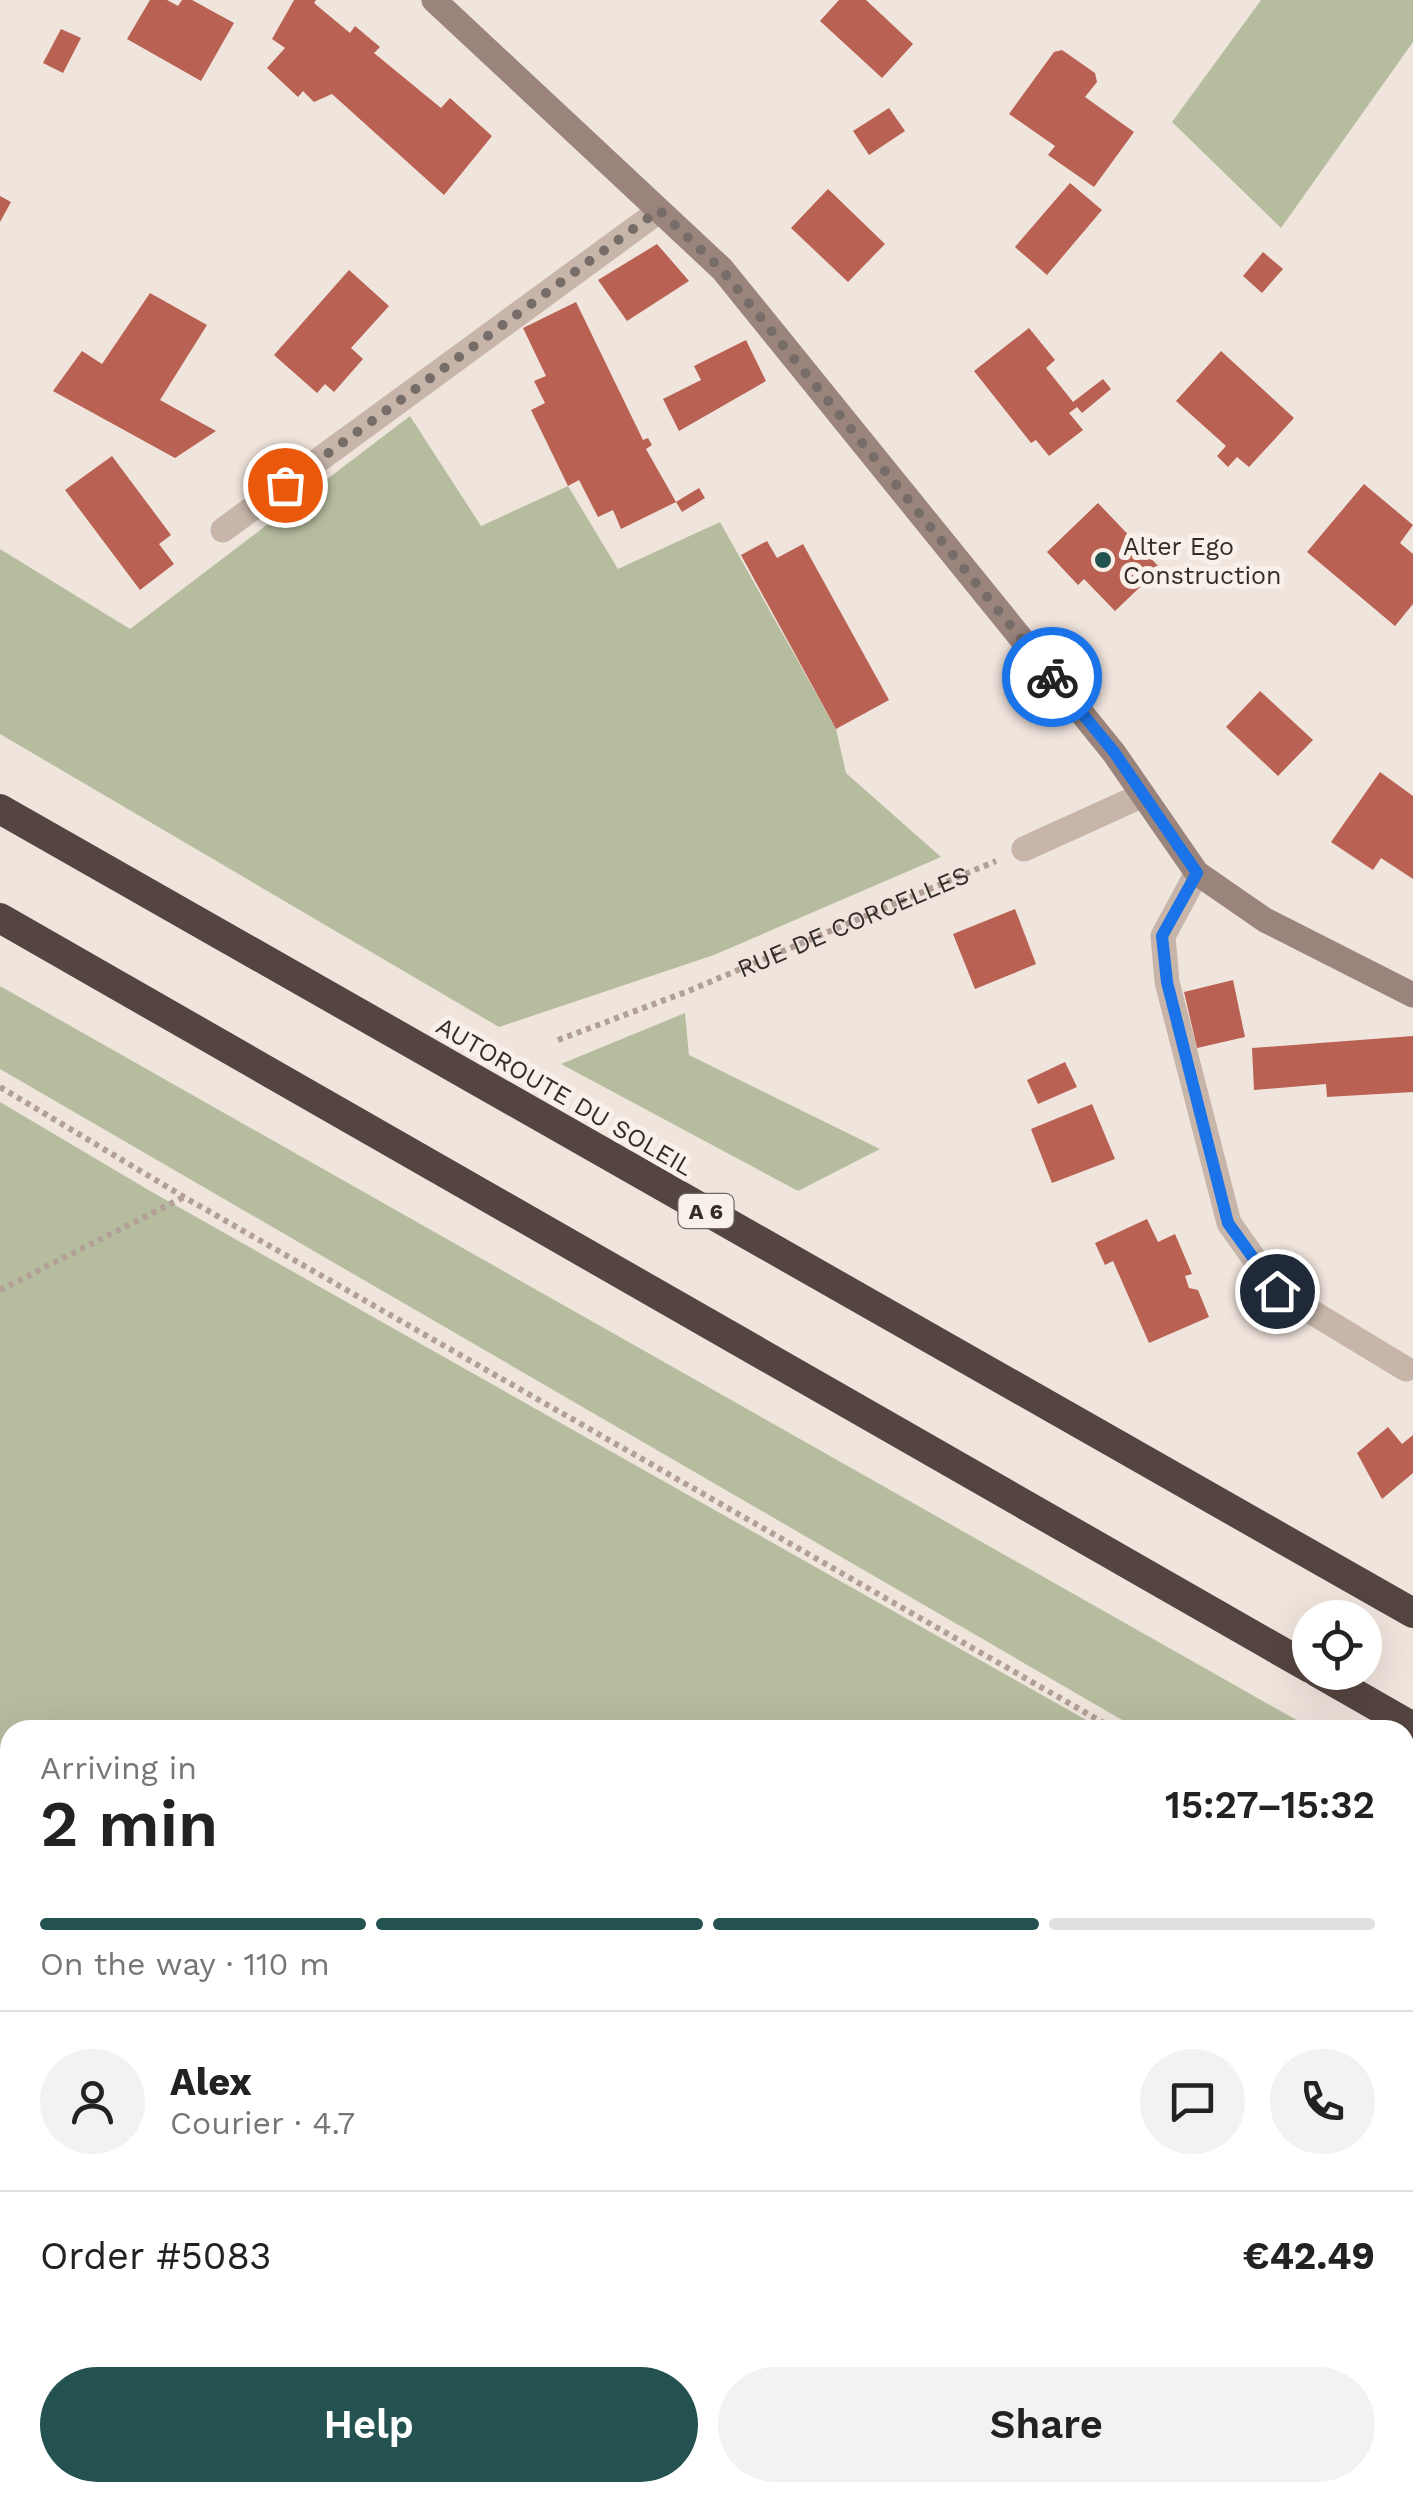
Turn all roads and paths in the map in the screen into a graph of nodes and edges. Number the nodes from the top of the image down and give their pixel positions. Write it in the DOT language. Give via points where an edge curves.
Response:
graph roads {
  1 [pos="434,0"];
  2 [pos="659,210"];
  3 [pos="223,530"];
  4 [pos="1143,795"];
  5 [pos="0,809"];
  6 [pos="1024,849"];
  7 [pos="1197,873"];
  8 [pos="0,918"];
  9 [pos="1413,995"];
  10 [pos="558,1040"];
  11 [pos="0,1087"];
  12 [pos="184,1197"];
  13 [pos="0,1290"];
  14 [pos="1406,1369"];
  15 [pos="1413,1613"];
  16 [pos="1292,1658"];
  17 [pos="1349,1690"];
  18 [pos="1099,1720"];
  19 [pos="1401,1720"];
  1 -- 2 [label="street"];
  2 -- 3 [label="street"];
  2 -- 4 [label="street" via="722,270"];
  4 -- 6 [label="street"];
  4 -- 7 [label="street"];
  5 -- 15 [label="highway, AUTOROUTE DU SOLEIL / A 6"];
  6 -- 10 [label="path, RUE DE CORCELLES"];
  7 -- 9 [label="street" via="1265,920"];
  7 -- 14 [label="street" via="1162,936 1228,1223 1277,1291"];
  8 -- 16 [label="highway"];
  11 -- 12 [label="path"];
  12 -- 13 [label="path"];
  12 -- 18 [label="path"];
  17 -- 19 [label="highway"];
}
